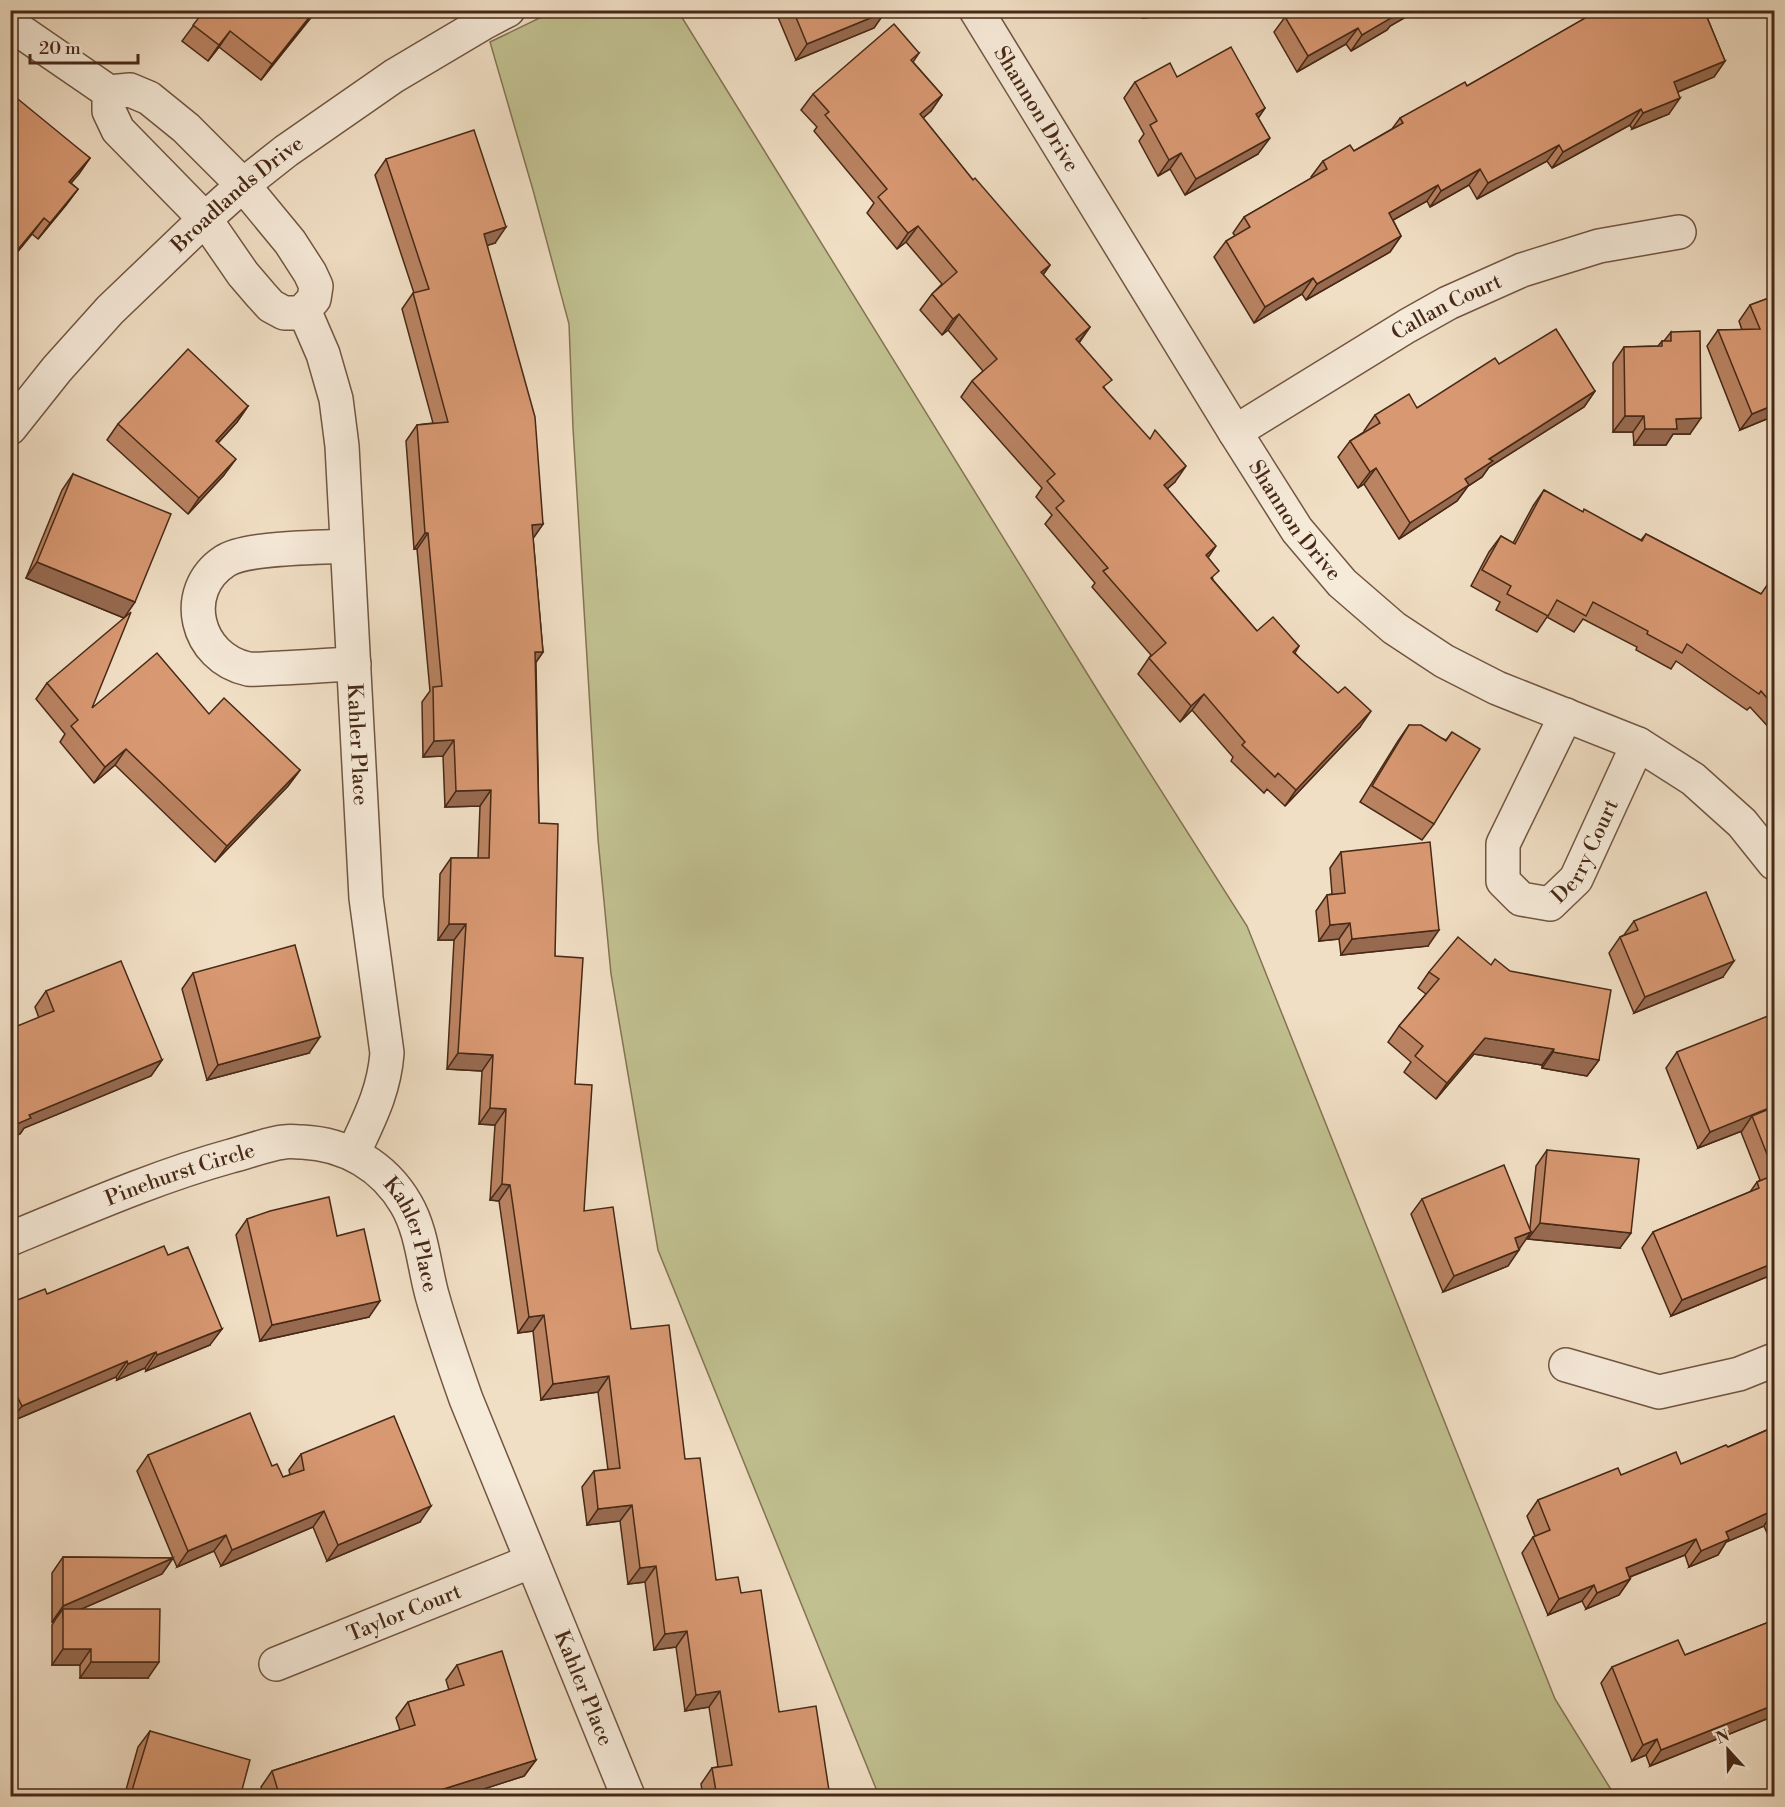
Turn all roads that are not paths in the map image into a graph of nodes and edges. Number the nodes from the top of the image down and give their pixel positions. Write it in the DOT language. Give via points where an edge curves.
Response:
graph roads {
  1 [pos="508,10"];
  2 [pos="976,10"];
  3 [pos="10,24"];
  4 [pos="109,92"];
  5 [pos="243,185"];
  6 [pos="205,219"];
  7 [pos="1679,232"];
  8 [pos="304,310"];
  9 [pos="10,428"];
  10 [pos="1235,432"];
  11 [pos="347,546"];
  12 [pos="354,664"];
  13 [pos="1566,715"];
  14 [pos="1638,744"];
  15 [pos="1774,863"];
  16 [pos="353,1154"];
  17 [pos="10,1239"];
  18 [pos="1774,1360"];
  19 [pos="1566,1365"];
  20 [pos="532,1560"];
  21 [pos="276,1664"];
  22 [pos="628,1797"];
  1 -- 5 [label="street, Broadlands Drive" via="394,76"];
  2 -- 10 [label="street, Shannon Drive"];
  3 -- 4 [label="street"];
  4 -- 5 [label="street" via="130,90 149,98 186,128"];
  4 -- 6 [label="street" via="109,111 118,130"];
  5 -- 6 [label="street, Broadlands Drive"];
  5 -- 8 [label="street" via="310,273 316,286 314,299"];
  6 -- 8 [label="street" via="271,306 284,313"];
  6 -- 9 [label="street, Broadlands Drive" via="110,310"];
  7 -- 10 [label="street, Callan Court" via="1599,246 1522,270 1448,303"];
  8 -- 11 [label="street, Kahler Place" via="324,354 336,399"];
  10 -- 13 [label="street, Shannon Drive" via="1297,530 1342,582 1394,628 1488,684"];
  11 -- 12 [label="street, Kahler Place"];
  11 -- 12 [label="street, Kahler Place" via="243,552 210,575 200,593 198,613 202,633 230,663 250,669"];
  12 -- 16 [label="street, Kahler Place" via="366,898 387,1053 381,1090"];
  13 -- 14 [label="street, Shannon Drive"];
  13 -- 14 [label="street, Derry Court" via="1503,844 1503,881 1521,899 1550,904 1576,879"];
  14 -- 15 [label="street, Shannon Drive" via="1694,779 1742,823"];
  16 -- 17 [label="street, Pinehurst Circle" via="320,1143 284,1142 191,1168"];
  16 -- 20 [label="street, Kahler Place" via="384,1175 408,1206 466,1399"];
  18 -- 19 [label="street" via="1738,1374 1659,1392"];
  20 -- 21 [label="street, Taylor Court"];
  20 -- 22 [label="street, Kahler Place"];
}
